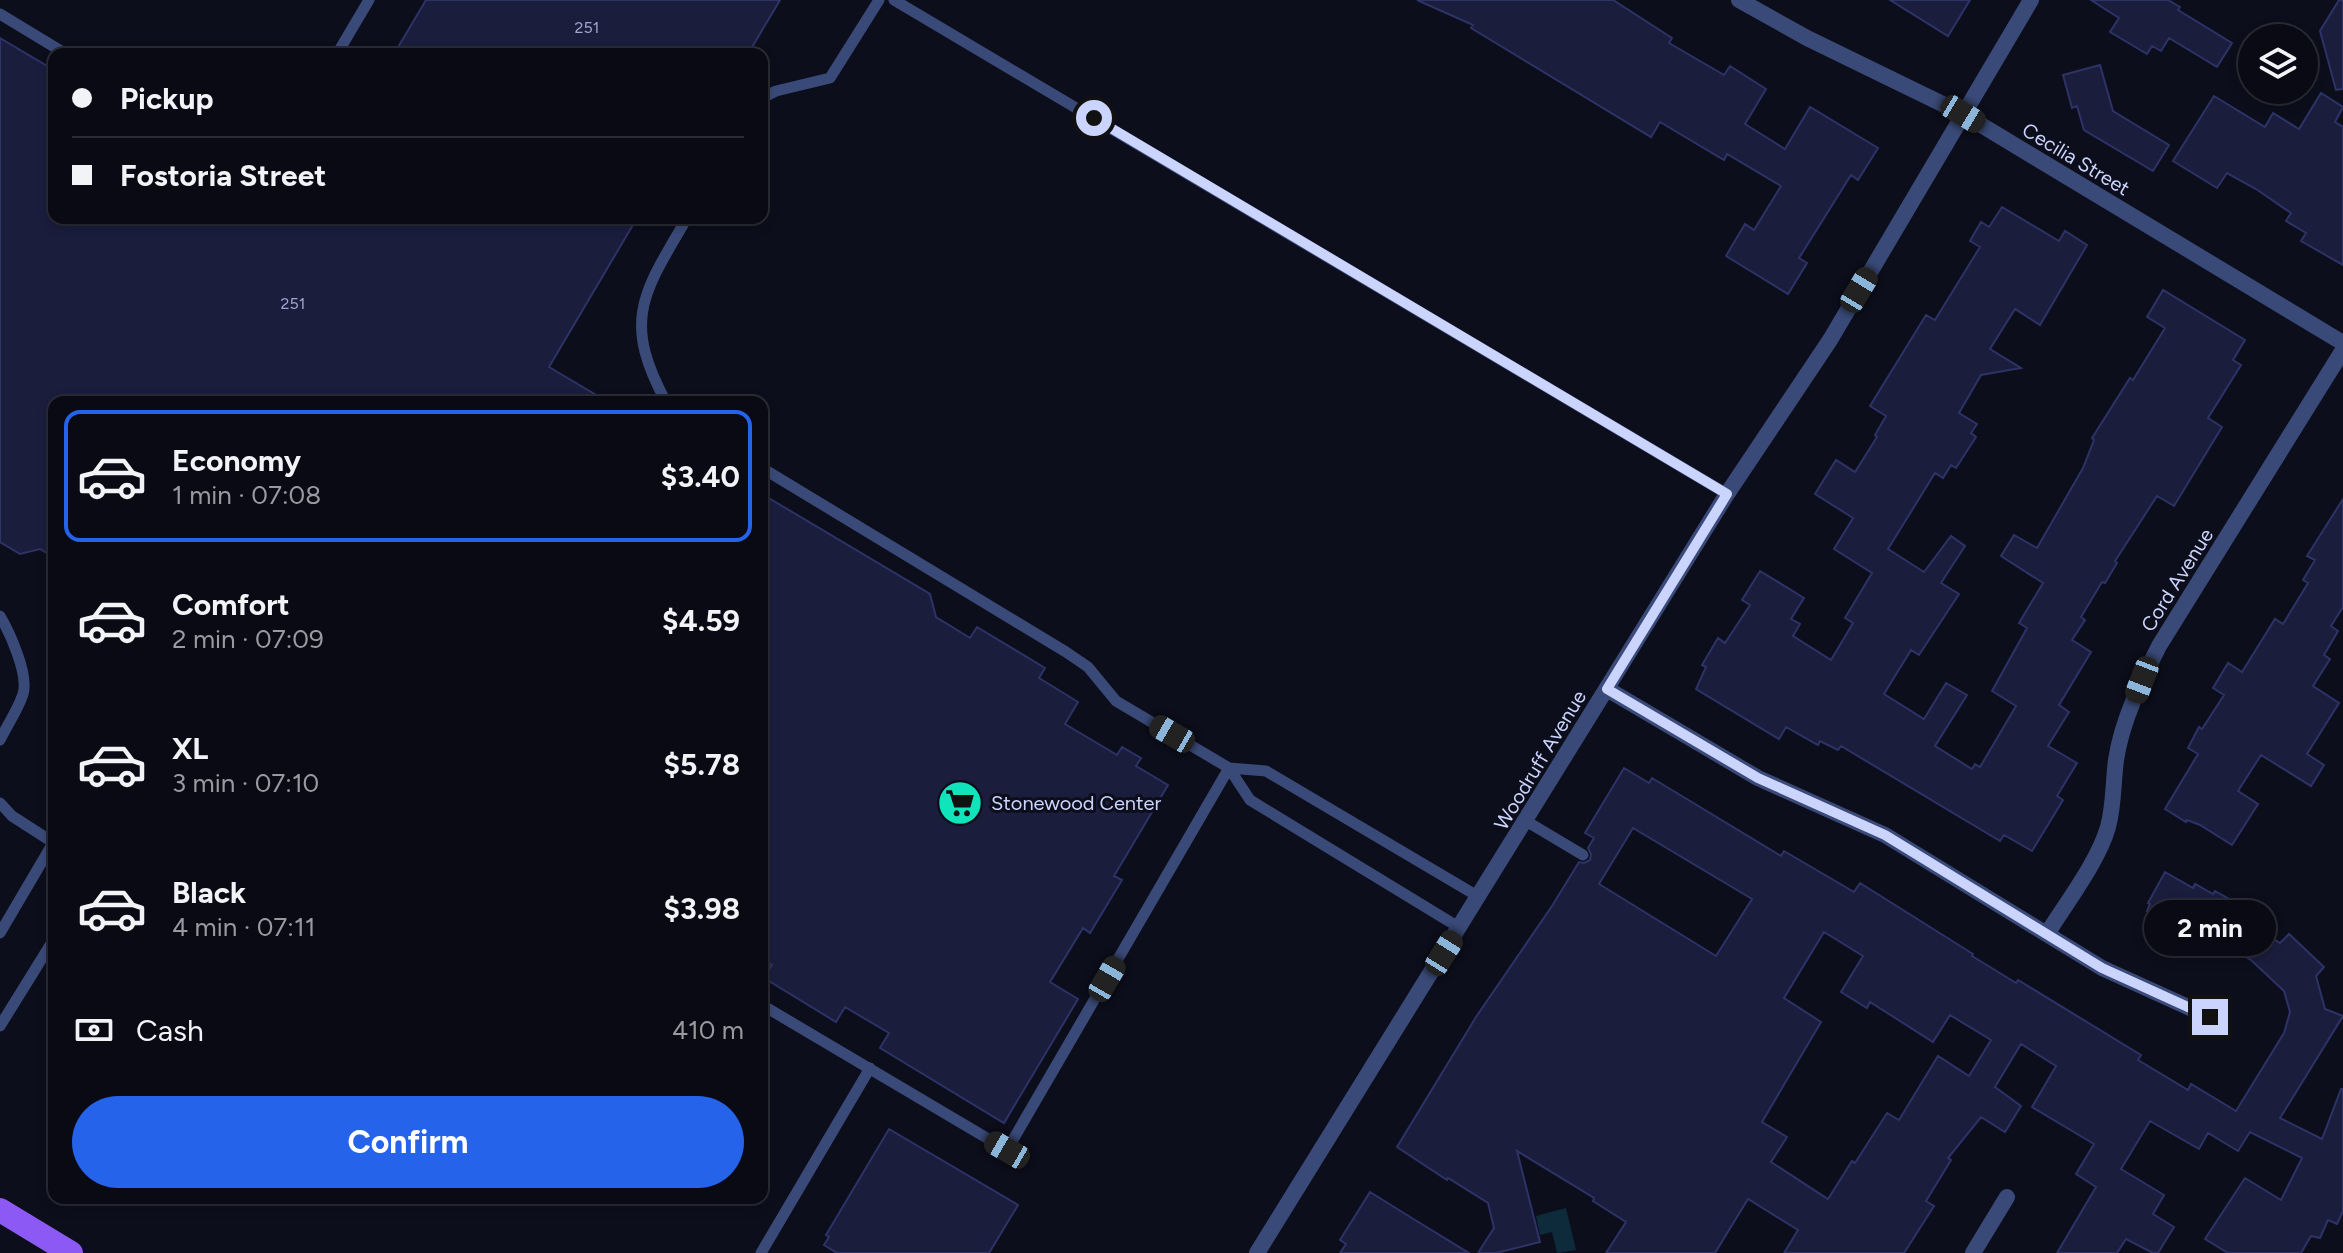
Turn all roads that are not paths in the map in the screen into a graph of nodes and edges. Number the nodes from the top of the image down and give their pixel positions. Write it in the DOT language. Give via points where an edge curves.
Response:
graph roads {
  1 [pos="369,0"];
  2 [pos="879,0"];
  3 [pos="894,0"];
  4 [pos="1739,0"];
  5 [pos="2031,0"];
  6 [pos="0,14"];
  7 [pos="56,48"];
  8 [pos="341,48"];
  9 [pos="768,95"];
  10 [pos="1963,114"];
  11 [pos="683,224"];
  12 [pos="2343,343"];
  13 [pos="2343,350"];
  14 [pos="663,396"];
  15 [pos="768,472"];
  16 [pos="1727,494"];
  17 [pos="0,616"];
  18 [pos="1607,689"];
  19 [pos="0,740"];
  20 [pos="1229,768"];
  21 [pos="0,803"];
  22 [pos="1526,821"];
  23 [pos="48,839"];
  24 [pos="48,853"];
  25 [pos="1583,855"];
  26 [pos="1479,897"];
  27 [pos="1460,928"];
  28 [pos="0,933"];
  29 [pos="2047,934"];
  30 [pos="48,949"];
  31 [pos="768,1008"];
  32 [pos="2210,1017"];
  33 [pos="0,1026"];
  34 [pos="870,1068"];
  35 [pos="2007,1197"];
  36 [pos="0,1210"];
  37 [pos="71,1253"];
  38 [pos="761,1253"];
  39 [pos="1257,1253"];
  40 [pos="1973,1253"];
  1 -- 8 [label="lane"];
  2 -- 9 [label="lane" via="830,78"];
  3 -- 16 [label="lane"];
  4 -- 10 [label="street, Cecilia Street"];
  5 -- 10 [label="street, Woodruff Avenue"];
  6 -- 7 [label="lane"];
  10 -- 12 [label="street, Cecilia Street"];
  10 -- 16 [label="street, Woodruff Avenue" via="1830,340"];
  11 -- 14 [label="lane" via="650,281 642,308 645,350"];
  13 -- 29 [label="street, Cord Avenue" via="2159,646 2124,726 2108,828"];
  15 -- 20 [label="lane" via="1066,652 1088,667 1116,701"];
  16 -- 18 [label="street, Woodruff Avenue"];
  17 -- 19 [label="lane" via="25,684"];
  18 -- 22 [label="street, Woodruff Avenue"];
  18 -- 29 [label="street" via="1758,778 1885,835"];
  20 -- 26 [label="lane" via="1266,771"];
  20 -- 27 [label="lane" via="1250,800"];
  20 -- 34 [label="lane" via="1007,1150"];
  21 -- 23 [label="lane"];
  22 -- 25 [label="lane"];
  22 -- 26 [label="street, Woodruff Avenue"];
  24 -- 28 [label="lane"];
  26 -- 27 [label="street, Woodruff Avenue"];
  27 -- 39 [label="street, Woodruff Avenue"];
  29 -- 32 [label="street" via="2102,968"];
  30 -- 33 [label="lane"];
  31 -- 34 [label="lane"];
  34 -- 38 [label="lane"];
  35 -- 40 [label="street"];
  36 -- 37 [label="main road"];
}
